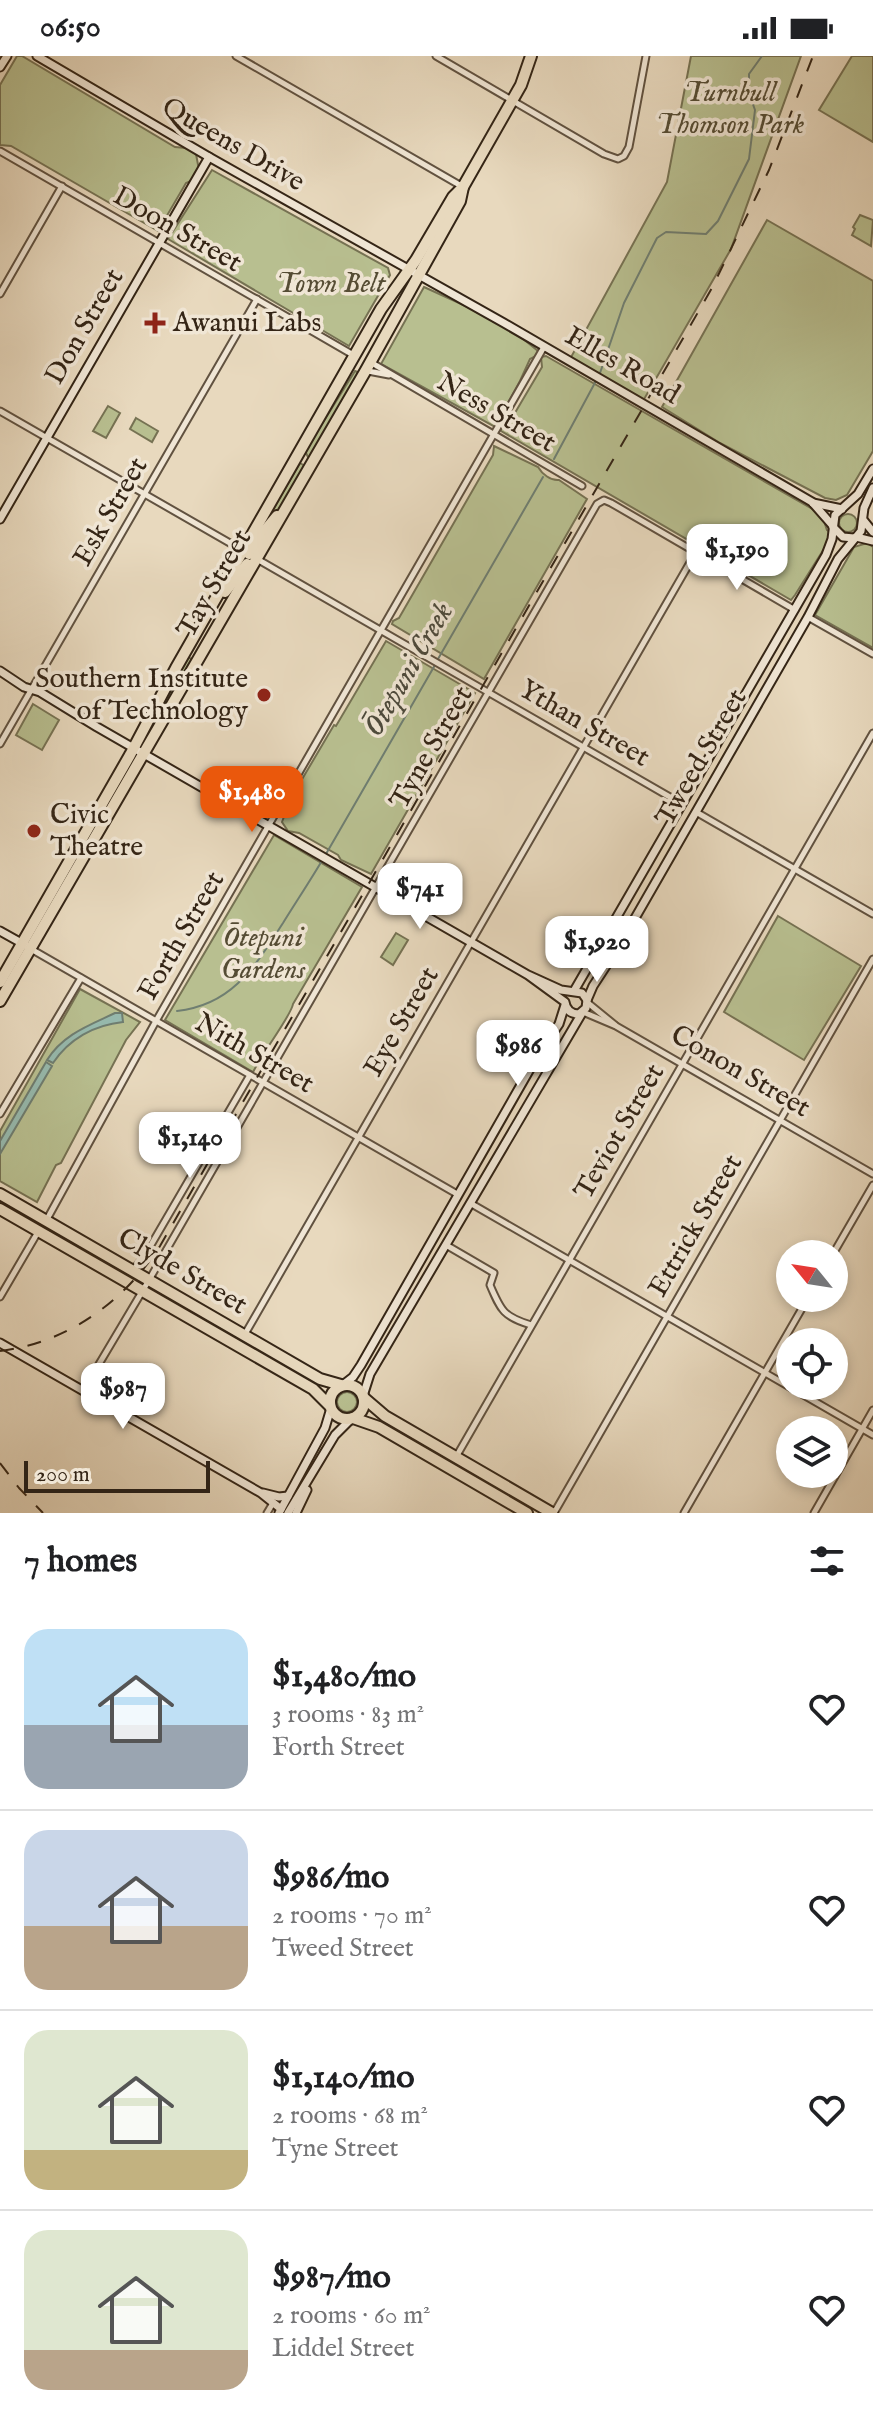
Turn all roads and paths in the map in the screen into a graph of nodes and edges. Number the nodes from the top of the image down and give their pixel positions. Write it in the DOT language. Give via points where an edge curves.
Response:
graph roads {
  1 [pos="7,56"];
  2 [pos="37,56"];
  3 [pos="236,56"];
  4 [pos="436,56"];
  5 [pos="531,56"];
  6 [pos="646,56"];
  7 [pos="0,67"];
  8 [pos="513,100"];
  9 [pos="0,151"];
  10 [pos="209,157"];
  11 [pos="62,186"];
  12 [pos="463,187"];
  13 [pos="160,242"];
  14 [pos="413,272"];
  15 [pos="0,294"];
  16 [pos="257,299"];
  17 [pos="334,343"];
  18 [pos="545,347"];
  19 [pos="378,350"];
  20 [pos="358,352"];
  21 [pos="368,367"];
  22 [pos="347,371"];
  23 [pos="0,411"];
  24 [pos="494,435"];
  25 [pos="47,438"];
  26 [pos="298,456"];
  27 [pos="312,464"];
  28 [pos="873,469"];
  29 [pos="582,486"];
  30 [pos="873,488"];
  31 [pos="145,494"];
  32 [pos="812,502"];
  33 [pos="844,508"];
  34 [pos="0,519"];
  35 [pos="863,519"];
  36 [pos="833,526"];
  37 [pos="873,532"];
  38 [pos="855,537"];
  39 [pos="873,541"];
  40 [pos="696,552"];
  41 [pos="250,555"];
  42 [pos="813,607"];
  43 [pos="795,610"];
  44 [pos="808,617"];
  45 [pos="199,628"];
  46 [pos="381,630"];
  47 [pos="214,633"];
  48 [pos="873,654"];
  49 [pos="0,671"];
  50 [pos="32,689"];
  51 [pos="488,692"];
  52 [pos="873,733"];
  53 [pos="0,744"];
  54 [pos="583,747"];
  55 [pos="139,751"];
  56 [pos="703,800"];
  57 [pos="683,804"];
  58 [pos="696,812"];
  59 [pos="676,815"];
  60 [pos="269,825"];
  61 [pos="795,869"];
  62 [pos="375,887"];
  63 [pos="873,914"];
  64 [pos="0,931"];
  65 [pos="471,942"];
  66 [pos="26,946"];
  67 [pos="873,959"];
  68 [pos="528,975"];
  69 [pos="81,978"];
  70 [pos="0,982"];
  71 [pos="572,992"];
  72 [pos="0,1001"];
  73 [pos="588,1002"];
  74 [pos="565,1004"];
  75 [pos="582,1012"];
  76 [pos="156,1021"];
  77 [pos="616,1026"];
  78 [pos="683,1064"];
  79 [pos="250,1075"];
  80 [pos="263,1082"];
  81 [pos="514,1098"];
  82 [pos="527,1105"];
  83 [pos="0,1114"];
  84 [pos="780,1120"];
  85 [pos="358,1137"];
  86 [pos="873,1174"];
  87 [pos="873,1185"];
  88 [pos="477,1192"];
  89 [pos="0,1194"];
  90 [pos="457,1194"];
  91 [pos="470,1203"];
  92 [pos="451,1206"];
  93 [pos="0,1209"];
  94 [pos="46,1221"];
  95 [pos="38,1232"];
  96 [pos="841,1240"];
  97 [pos="446,1245"];
  98 [pos="569,1259"];
  99 [pos="132,1271"];
  100 [pos="149,1280"];
  101 [pos="142,1291"];
  102 [pos="402,1292"];
  103 [pos="0,1297"];
  104 [pos="415,1300"];
  105 [pos="800,1312"];
  106 [pos="668,1316"];
  107 [pos="531,1325"];
  108 [pos="244,1336"];
  109 [pos="0,1343"];
  110 [pos="238,1346"];
  111 [pos="765,1372"];
  112 [pos="342,1385"];
  113 [pos="83,1391"];
  114 [pos="364,1397"];
  115 [pos="330,1407"];
  116 [pos="873,1410"];
  117 [pos="352,1419"];
  118 [pos="862,1429"];
  119 [pos="873,1435"];
  120 [pos="456,1458"];
  121 [pos="450,1468"];
  122 [pos="309,1480"];
  123 [pos="261,1493"];
  124 [pos="288,1496"];
  125 [pos="273,1503"];
  126 [pos="283,1512"];
  127 [pos="267,1513"];
  128 [pos="296,1513"];
  129 [pos="527,1513"];
  130 [pos="553,1513"];
  131 [pos="684,1513"];
  132 [pos="814,1513"];
  1 -- 7 [label="main road"];
  2 -- 10 [label="main road, Queens Drive"];
  3 -- 12 [label="street"];
  4 -- 8 [label="street"];
  5 -- 8 [label="highway, Tay Street"];
  6 -- 8 [label="street" via="629,147 618,159"];
  8 -- 12 [label="highway, Tay Street"];
  9 -- 11 [label="street, Doon Street"];
  10 -- 13 [label="main road, Don Street"];
  10 -- 14 [label="main road, Queens Drive"];
  11 -- 13 [label="street, Doon Street"];
  11 -- 15 [label="street"];
  12 -- 14 [label="highway, Tay Street" via="460,201"];
  13 -- 16 [label="street, Doon Street"];
  13 -- 25 [label="main road, Don Street"];
  14 -- 18 [label="main road, Elles Road"];
  14 -- 19 [label="highway, Tay Street"];
  14 -- 20 [label="highway, Tay Street" via="381,309"];
  16 -- 17 [label="street, Doon Street"];
  16 -- 31 [label="street, Esk Street"];
  17 -- 20 [label="street, Doon Street"];
  17 -- 20 [label="street, Doon Street"];
  18 -- 24 [label="street, Forth Street"];
  18 -- 32 [label="main road, Elles Road"];
  19 -- 20 [label="highway"];
  19 -- 21 [label="highway, Tay Street"];
  20 -- 22 [label="highway, Tay Street"];
  21 -- 22 [label="highway" via="360,364"];
  21 -- 24 [label="street, Ness Street" via="381,367"];
  21 -- 27 [label="highway, Tay Street"];
  22 -- 26 [label="highway, Tay Street"];
  23 -- 25 [label="street, Ythan Street"];
  24 -- 29 [label="street, Ness Street"];
  24 -- 46 [label="street, Forth Street"];
  25 -- 31 [label="street, Ythan Street"];
  25 -- 34 [label="main road, Don Street"];
  26 -- 27 [label="highway"];
  26 -- 41 [label="highway, Tay Street"];
  27 -- 41 [label="highway, Tay Street"];
  28 -- 33 [label="main road, Tweed Street"];
  30 -- 35 [label="main road, Tweed Street"];
  31 -- 41 [label="street, Ythan Street"];
  31 -- 50 [label="street, Esk Street"];
  32 -- 33 [label="main road, Elles Road"];
  32 -- 36 [label="main road, Elles Road"];
  33 -- 35 [label="main road"];
  33 -- 36 [label="main road, Tweed Street" via="835,515"];
  35 -- 37 [label="main road"];
  35 -- 38 [label="main road, Tweed Street"];
  36 -- 38 [label="main road" via="843,537"];
  36 -- 43 [label="main road, Tweed Street" via="829,550"];
  38 -- 39 [label="main road"];
  38 -- 42 [label="main road, Tweed Street"];
  40 -- 43 [label="street"];
  40 -- 51 [label="street, Tyne Street" via="611,503 596,505"];
  40 -- 54 [label="street, Eye Street"];
  41 -- 45 [label="highway, Tay Street"];
  41 -- 46 [label="street, Ythan Street"];
  41 -- 47 [label="highway, Tay Street"];
  42 -- 43 [label="main road" via="801,614"];
  42 -- 44 [label="main road, Tweed Street"];
  43 -- 57 [label="main road, Tweed Street"];
  44 -- 48 [label="street"];
  44 -- 56 [label="main road, Tweed Street"];
  45 -- 47 [label="highway" via="203,635"];
  45 -- 55 [label="highway, Tay Street"];
  46 -- 51 [label="street, Ythan Street"];
  46 -- 60 [label="street, Forth Street"];
  47 -- 55 [label="highway, Tay Street"];
  49 -- 50 [label="main road"];
  50 -- 53 [label="street, Esk Street"];
  50 -- 55 [label="main road"];
  51 -- 54 [label="street, Ythan Street"];
  51 -- 62 [label="street, Tyne Street"];
  52 -- 61 [label="street, Teviot Street"];
  54 -- 57 [label="street, Ythan Street"];
  54 -- 65 [label="street, Eye Street"];
  55 -- 60 [label="main road"];
  55 -- 66 [label="highway, Tay Street"];
  56 -- 57 [label="main road"];
  56 -- 58 [label="main road, Tweed Street"];
  57 -- 59 [label="main road, Tweed Street"];
  58 -- 59 [label="main road"];
  58 -- 61 [label="street"];
  58 -- 73 [label="main road, Tweed Street"];
  59 -- 71 [label="main road, Tweed Street"];
  60 -- 62 [label="main road"];
  60 -- 76 [label="street, Forth Street"];
  61 -- 63 [label="street"];
  61 -- 78 [label="street, Teviot Street"];
  62 -- 65 [label="main road"];
  62 -- 80 [label="street, Tyne Street"];
  64 -- 66 [label="main road"];
  65 -- 68 [label="main road"];
  65 -- 85 [label="street, Eye Street"];
  66 -- 69 [label="street, Nith Street"];
  66 -- 70 [label="highway, Tay Street"];
  66 -- 72 [label="highway, Tay Street"];
  67 -- 84 [label="street, Ettrick Street"];
  68 -- 71 [label="main road"];
  68 -- 74 [label="main road, Conon Street"];
  69 -- 76 [label="street, Nith Street"];
  69 -- 83 [label="street"];
  71 -- 73 [label="main road" via="582,993"];
  71 -- 74 [label="main road"];
  73 -- 75 [label="main road"];
  73 -- 77 [label="street"];
  74 -- 75 [label="main road, Conon Street" via="572,1013"];
  74 -- 81 [label="main road" via="559,1024"];
  75 -- 77 [label="street, Conon Street"];
  75 -- 82 [label="main road"];
  76 -- 79 [label="street, Nith Street"];
  76 -- 94 [label="street, Forth Street"];
  77 -- 78 [label="street, Conon Street"];
  78 -- 84 [label="street, Conon Street"];
  78 -- 98 [label="street, Teviot Street"];
  79 -- 80 [label="street, Nith Street"];
  79 -- 99 [label="street"];
  80 -- 85 [label="street, Nith Street"];
  80 -- 100 [label="street, Tyne Street"];
  81 -- 82 [label="main road"];
  81 -- 90 [label="main road"];
  82 -- 88 [label="main road"];
  84 -- 86 [label="street, Conon Street"];
  84 -- 106 [label="street, Ettrick Street"];
  85 -- 90 [label="street, Nith Street"];
  85 -- 108 [label="street, Eye Street"];
  87 -- 96 [label="street"];
  88 -- 90 [label="main road"];
  88 -- 91 [label="main road"];
  89 -- 94 [label="highway, Clyde Street"];
  90 -- 92 [label="main road"];
  91 -- 92 [label="main road"];
  91 -- 97 [label="main road"];
  91 -- 98 [label="street"];
  92 -- 102 [label="main road"];
  93 -- 95 [label="highway, Clyde Street"];
  94 -- 95 [label="street, Forth Street"];
  94 -- 99 [label="highway, Clyde Street"];
  95 -- 101 [label="highway, Clyde Street"];
  95 -- 103 [label="street, Forth Street"];
  97 -- 104 [label="main road"];
  97 -- 107 [label="street" via="494,1273 490,1285 505,1314"];
  98 -- 106 [label="street"];
  98 -- 107 [label="street, Teviot Street"];
  99 -- 100 [label="highway, Clyde Street"];
  100 -- 101 [label="street, Tyne Street"];
  100 -- 108 [label="highway, Clyde Street"];
  101 -- 110 [label="highway, Clyde Street"];
  101 -- 113 [label="street, Tyne Street"];
  102 -- 104 [label="main road"];
  102 -- 112 [label="main road" via="357,1371"];
  104 -- 114 [label="main road" via="370,1374"];
  105 -- 111 [label="street"];
  106 -- 111 [label="street"];
  106 -- 130 [label="street, Ettrick Street"];
  107 -- 120 [label="street, Teviot Street"];
  108 -- 110 [label="street, Eye Street"];
  108 -- 112 [label="highway, Clyde Street" via="320,1379"];
  109 -- 113 [label="main road"];
  110 -- 115 [label="highway, Clyde Street" via="314,1390"];
  111 -- 118 [label="street"];
  111 -- 131 [label="street"];
  112 -- 114 [label="highway, Clyde Street" via="356,1386"];
  112 -- 115 [label="highway" via="331,1395"];
  113 -- 123 [label="main road"];
  114 -- 117 [label="highway" via="360,1413"];
  114 -- 120 [label="highway, Clyde Street" via="377,1412"];
  115 -- 117 [label="highway, Clyde Street"];
  115 -- 124 [label="main road" via="325,1428"];
  116 -- 118 [label="street"];
  117 -- 121 [label="highway, Clyde Street" via="379,1427"];
  117 -- 122 [label="main road" via="335,1435"];
  118 -- 119 [label="street"];
  118 -- 132 [label="street"];
  120 -- 121 [label="street, Teviot Street"];
  120 -- 130 [label="highway, Clyde Street"];
  121 -- 129 [label="highway, Clyde Street"];
  122 -- 126 [label="main road"];
  122 -- 128 [label="main road"];
  123 -- 124 [label="main road"];
  123 -- 125 [label="main road"];
  124 -- 126 [label="main road"];
  125 -- 126 [label="main road"];
  125 -- 127 [label="street"];
}
